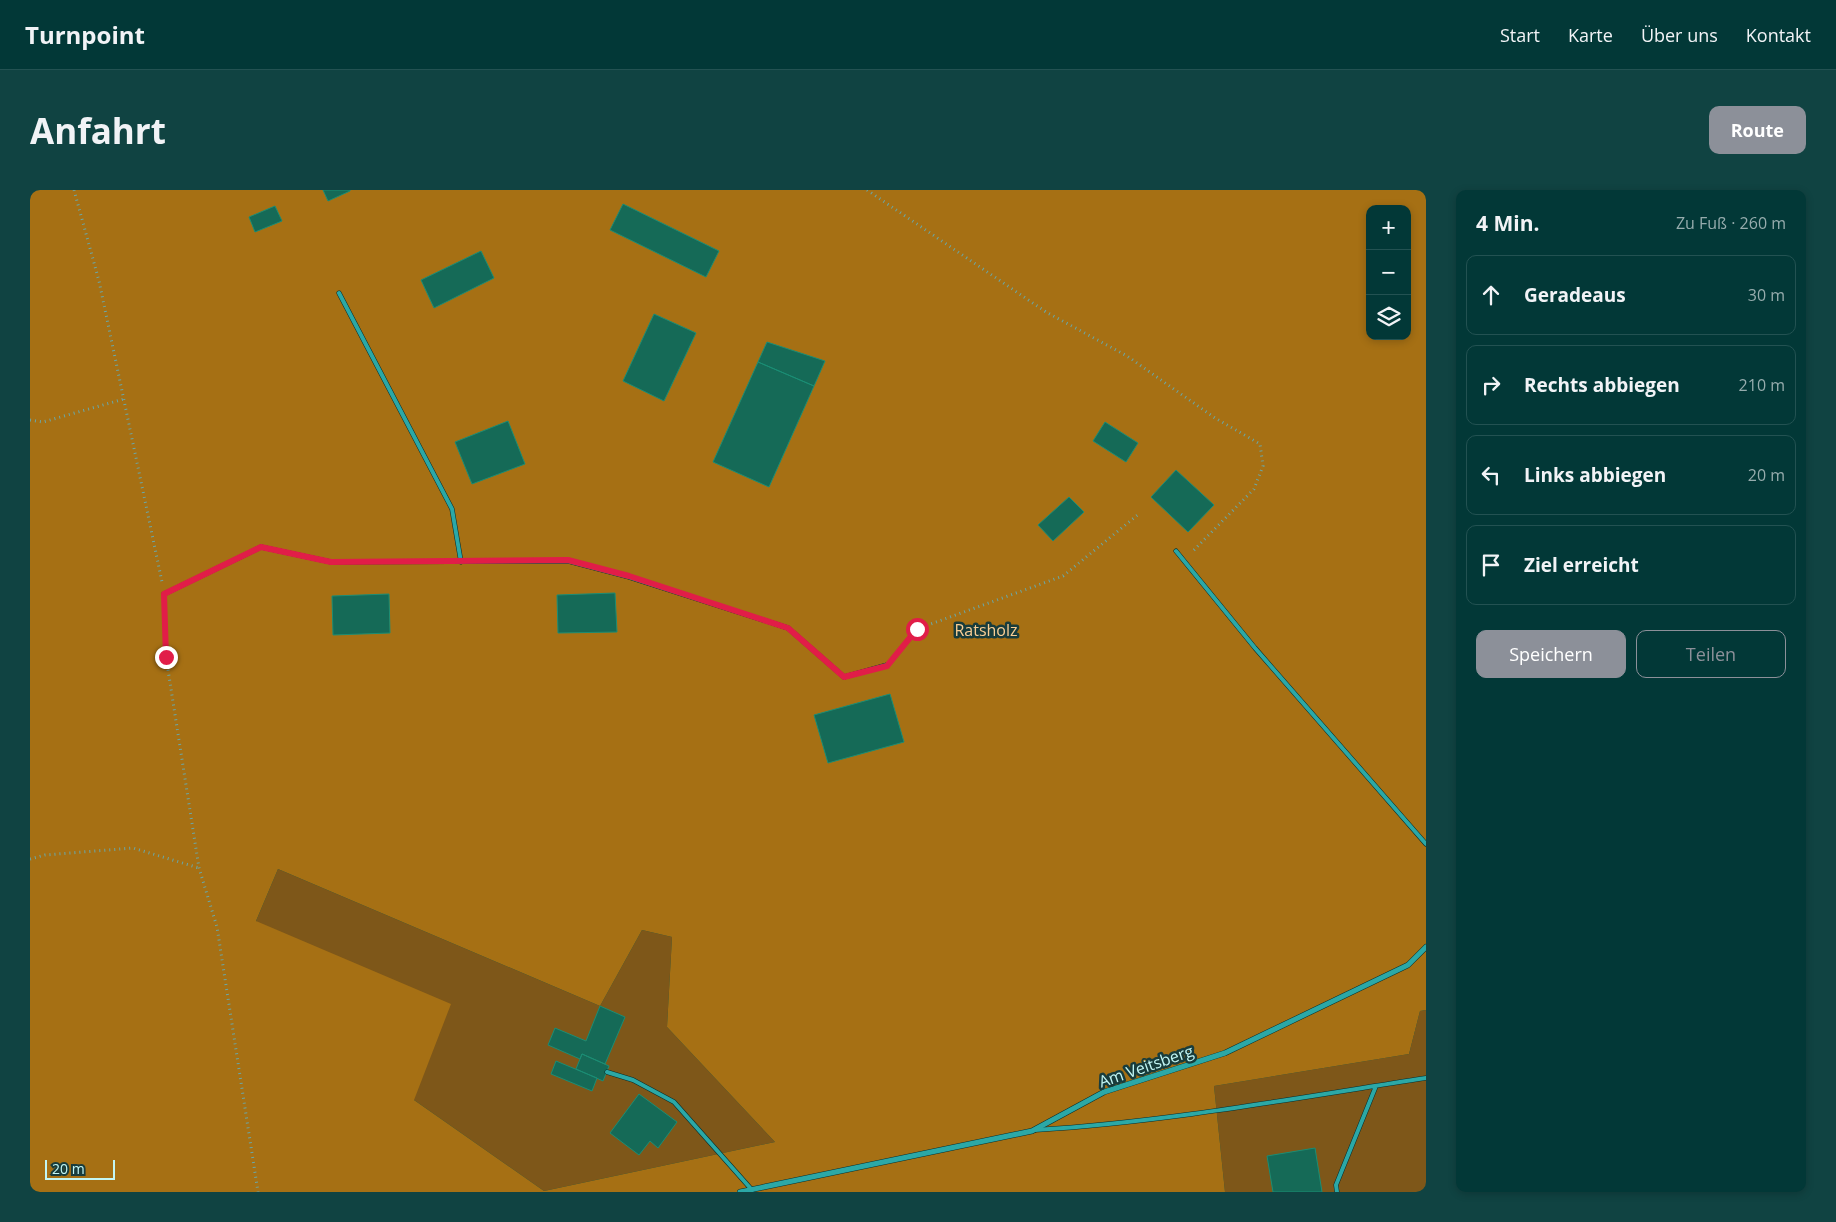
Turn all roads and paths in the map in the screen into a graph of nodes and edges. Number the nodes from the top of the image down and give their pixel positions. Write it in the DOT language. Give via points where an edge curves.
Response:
graph roads {
  1 [pos="74,190"];
  2 [pos="867,190"];
  3 [pos="339,293"];
  4 [pos="124,399"];
  5 [pos="30,420"];
  6 [pos="1140,512"];
  7 [pos="1176,551"];
  8 [pos="1183,560"];
  9 [pos="461,562"];
  10 [pos="164,594"];
  11 [pos="887,666"];
  12 [pos="1426,844"];
  13 [pos="30,859"];
  14 [pos="199,868"];
  15 [pos="1426,947"];
  16 [pos="607,1072"];
  17 [pos="1426,1078"];
  18 [pos="1376,1086"];
  19 [pos="1032,1130"];
  20 [pos="752,1190"];
  21 [pos="258,1192"];
  22 [pos="740,1192"];
  23 [pos="1337,1192"];
  1 -- 4 [label="path" via="100,281"];
  2 -- 8 [label="path" via="1046,312 1127,356 1215,418 1260,444 1263,466 1254,489"];
  3 -- 9 [label="lane" via="452,509"];
  4 -- 5 [label="path" via="43,422"];
  4 -- 10 [label="path"];
  6 -- 11 [label="path" via="1063,576 917,629"];
  7 -- 8 [label="lane"];
  8 -- 12 [label="lane" via="1255,648"];
  9 -- 10 [label="lane" via="331,562 261,547"];
  9 -- 11 [label="lane" via="568,560 629,576 788,628 844,677"];
  10 -- 14 [label="path" via="166,657"];
  13 -- 14 [label="path" via="133,848"];
  14 -- 21 [label="path" via="217,927"];
  15 -- 19 [label="street, Am Veitsberg" via="1408,965 1225,1053 1104,1092"];
  16 -- 20 [label="lane" via="633,1080 674,1102"];
  17 -- 18 [label="lane"];
  18 -- 19 [label="lane" via="1207,1111"];
  18 -- 23 [label="lane" via="1336,1185"];
  19 -- 20 [label="street, Am Veitsberg"];
  20 -- 22 [label="street, Am Veitsberg"];
}
